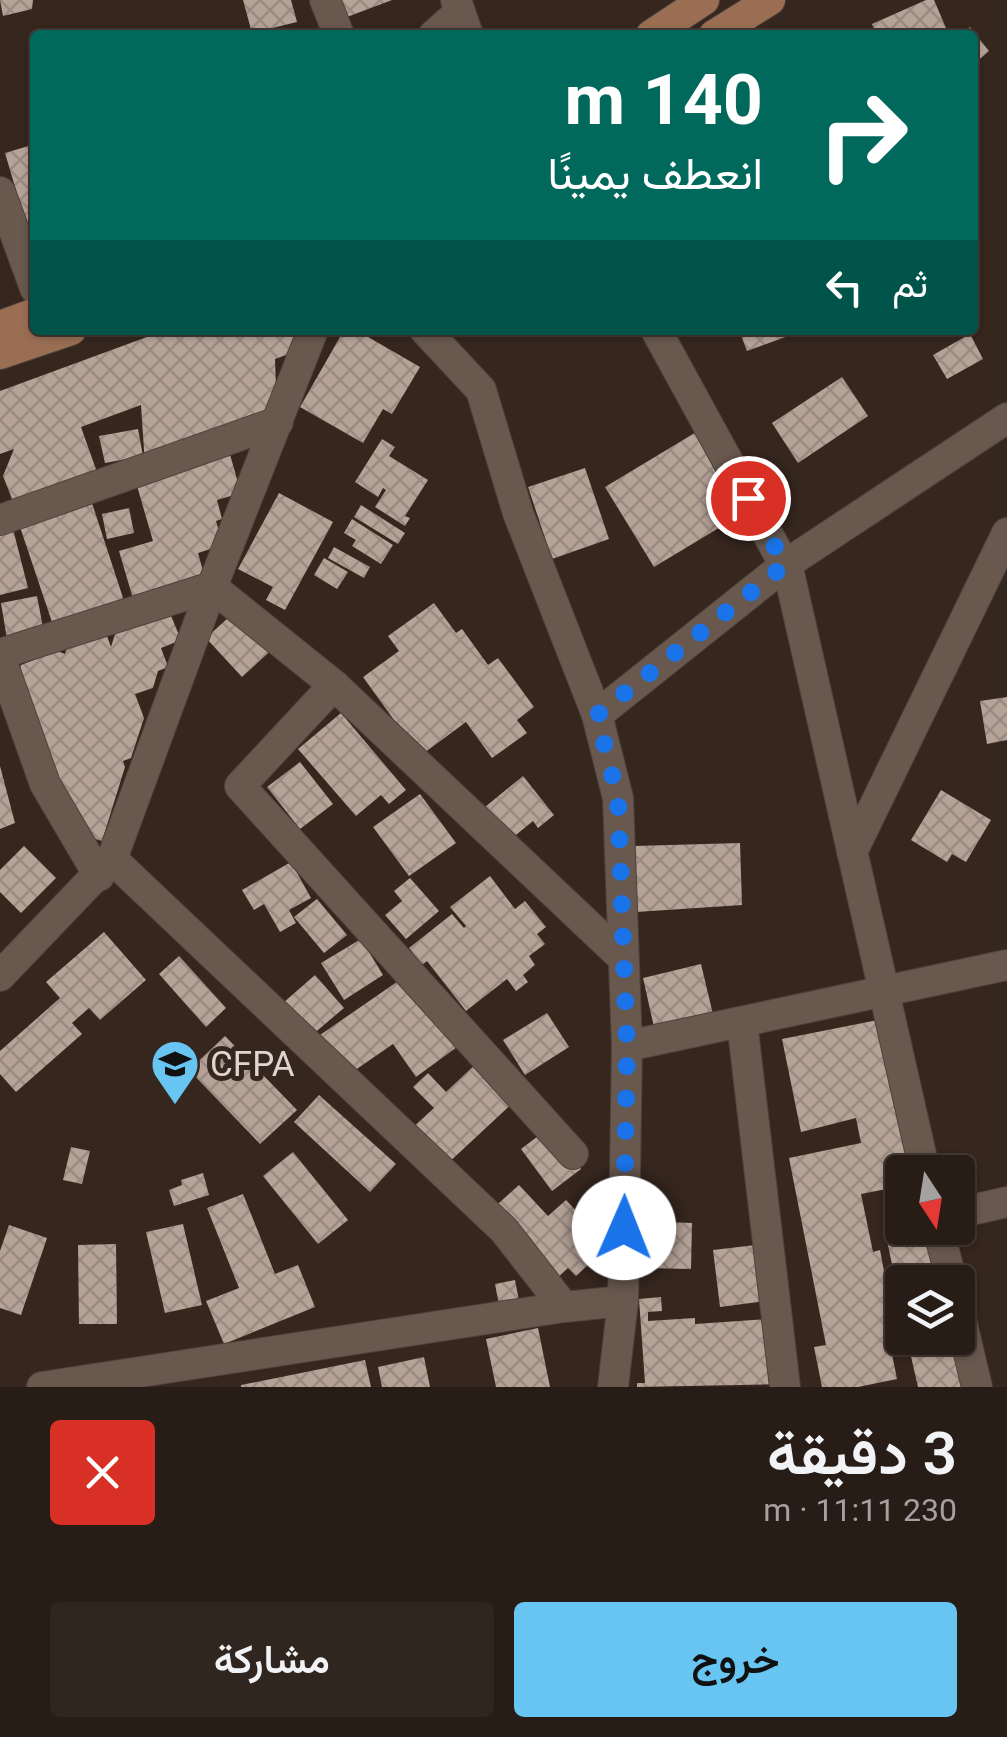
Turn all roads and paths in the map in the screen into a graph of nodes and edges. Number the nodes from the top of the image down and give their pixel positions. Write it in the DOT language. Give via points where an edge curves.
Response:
graph roads {
  1 [pos="325,0"];
  2 [pos="704,0"];
  3 [pos="770,0"];
  4 [pos="337,30"];
  5 [pos="659,30"];
  6 [pos="722,30"];
  7 [pos="0,192"];
  8 [pos="30,274"];
  9 [pos="30,315"];
  10 [pos="0,326"];
  11 [pos="55,335"];
  12 [pos="312,335"];
  13 [pos="430,335"];
  14 [pos="659,335"];
  15 [pos="0,354"];
  16 [pos="1007,418"];
  17 [pos="278,422"];
  18 [pos="0,520"];
  19 [pos="1007,533"];
  20 [pos="785,565"];
  21 [pos="212,587"];
  22 [pos="0,656"];
  23 [pos="334,685"];
  24 [pos="597,715"];
  25 [pos="852,852"];
  26 [pos="106,868"];
  27 [pos="623,958"];
  28 [pos="1007,965"];
  29 [pos="0,976"];
  30 [pos="883,990"];
  31 [pos="742,1022"];
  32 [pos="627,1046"];
  33 [pos="573,1154"];
  34 [pos="921,1155"];
  35 [pos="1007,1202"];
  36 [pos="975,1209"];
  37 [pos="623,1301"];
  38 [pos="564,1306"];
  39 [pos="969,1355"];
  40 [pos="42,1387"];
  41 [pos="614,1387"];
  42 [pos="786,1387"];
  43 [pos="977,1387"];
  1 -- 4 [label="street"];
  2 -- 5 [label="main road"];
  3 -- 6 [label="main road"];
  7 -- 8 [label="street"];
  9 -- 10 [label="main road"];
  11 -- 15 [label="main road"];
  12 -- 17 [label="street"];
  13 -- 24 [label="street" via="481,390 518,512"];
  14 -- 20 [label="street"];
  16 -- 20 [label="street"];
  17 -- 18 [label="street"];
  17 -- 21 [label="street"];
  19 -- 25 [label="street"];
  20 -- 24 [label="street"];
  20 -- 25 [label="street"];
  21 -- 22 [label="street"];
  21 -- 23 [label="street"];
  21 -- 26 [label="street"];
  22 -- 26 [label="street" via="46,784"];
  23 -- 27 [label="street"];
  23 -- 33 [label="street" via="240,786"];
  24 -- 27 [label="street" via="618,798"];
  25 -- 30 [label="street"];
  26 -- 29 [label="street"];
  26 -- 38 [label="street" via="504,1230"];
  27 -- 32 [label="street"];
  28 -- 30 [label="street"];
  30 -- 31 [label="street"];
  30 -- 34 [label="street"];
  31 -- 32 [label="street"];
  31 -- 42 [label="street"];
  32 -- 37 [label="street"];
  35 -- 36 [label="street"];
  37 -- 38 [label="street"];
  37 -- 41 [label="street"];
  38 -- 40 [label="street"];
  39 -- 43 [label="street"];
}
